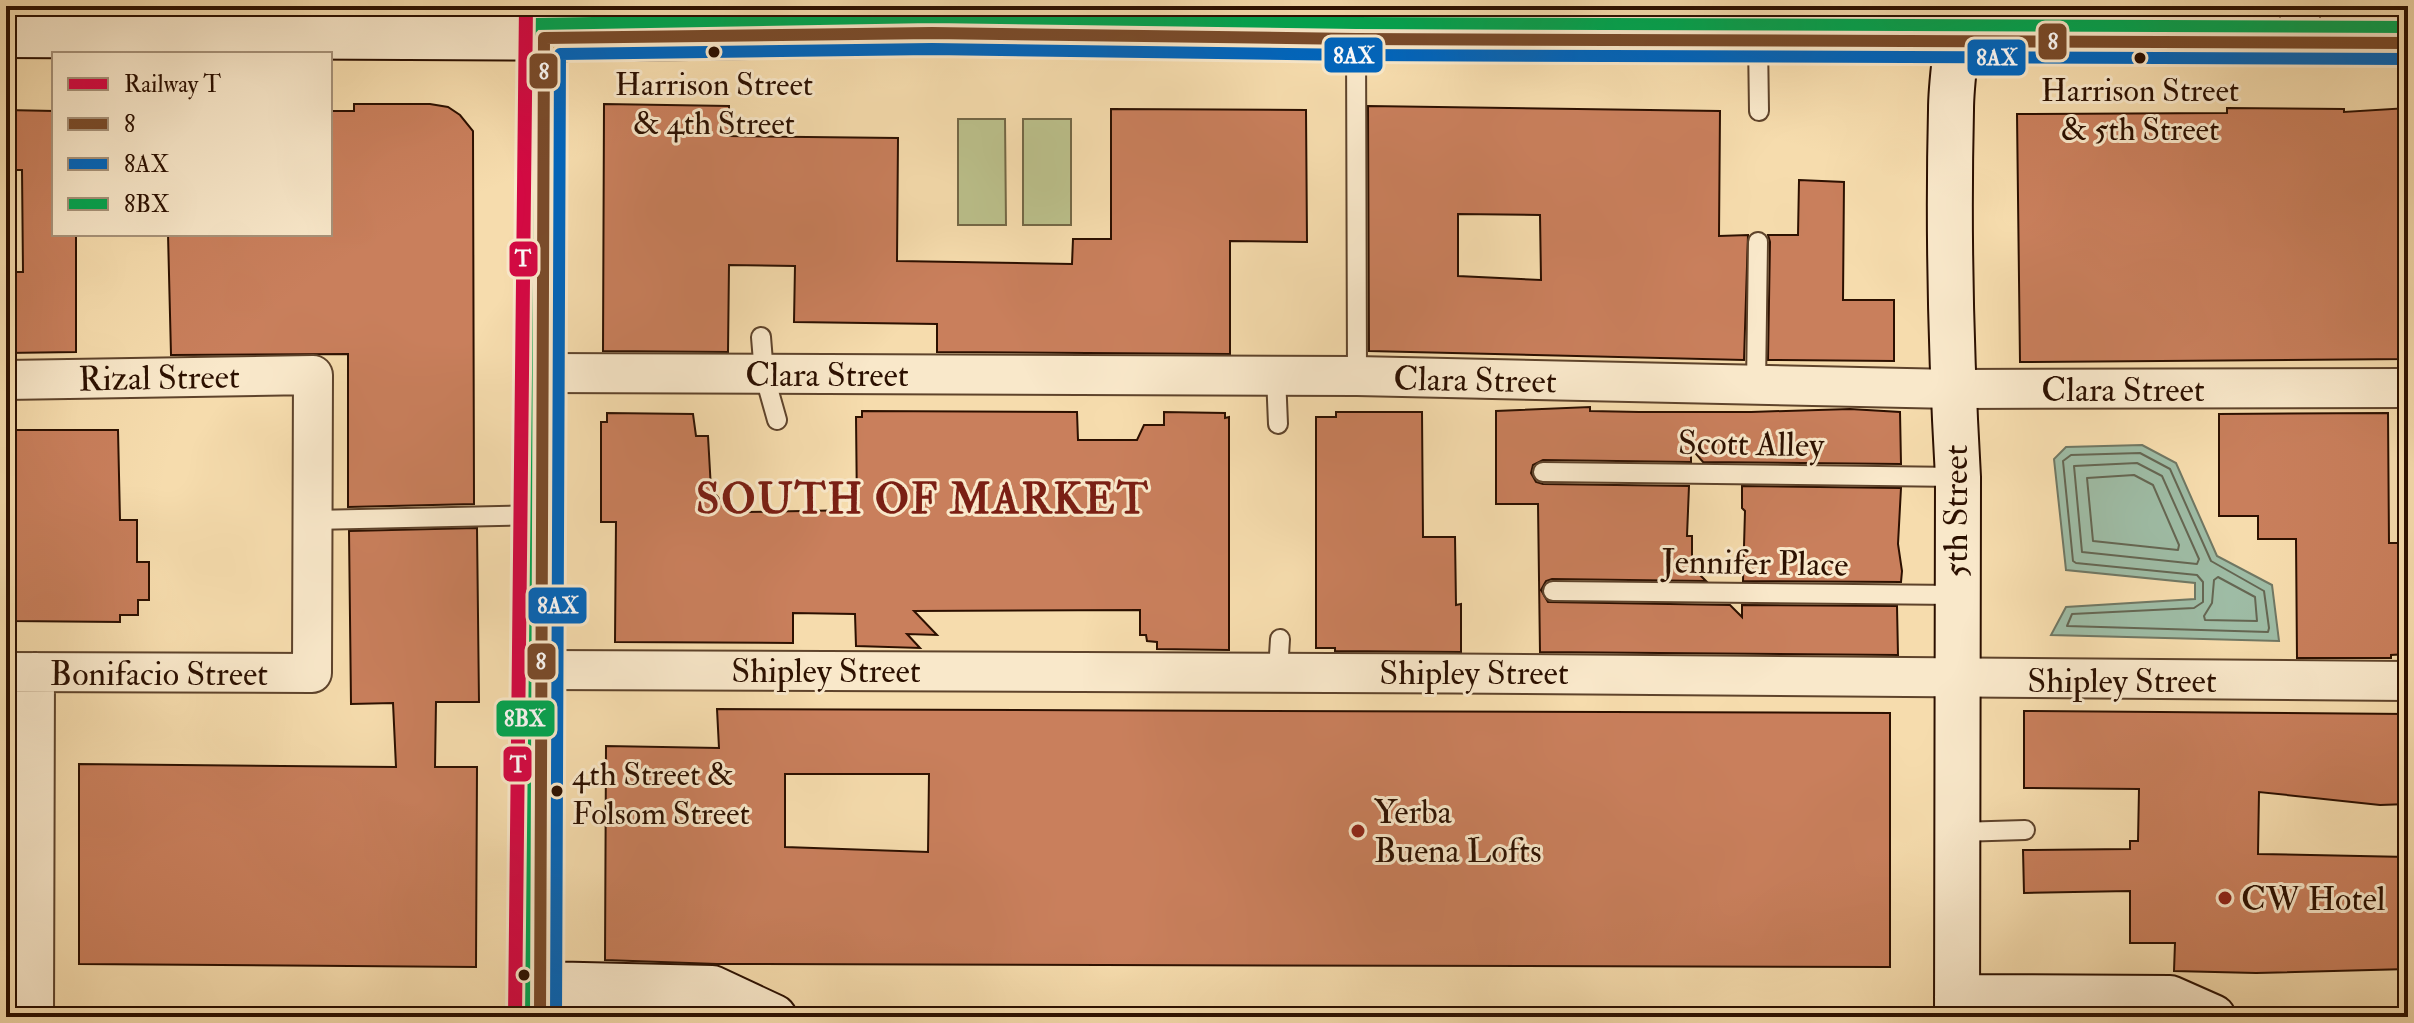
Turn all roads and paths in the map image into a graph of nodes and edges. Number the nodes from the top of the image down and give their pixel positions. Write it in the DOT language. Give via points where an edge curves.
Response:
graph roads {
  1 [pos="572,6"];
  2 [pos="1925,6"];
  3 [pos="542,17"];
  4 [pos="932,20"];
  5 [pos="1483,22"];
  6 [pos="1959,23"];
  7 [pos="2300,24"];
  8 [pos="6,35"];
  9 [pos="1356,39"];
  10 [pos="1758,41"];
  11 [pos="2408,43"];
  12 [pos="191,44"];
  13 [pos="1759,111"];
  14 [pos="1758,242"];
  15 [pos="762,356"];
  16 [pos="542,373"];
  17 [pos="1276,376"];
  18 [pos="1357,376"];
  19 [pos="6,380"];
  20 [pos="1756,386"];
  21 [pos="2408,388"];
  22 [pos="1953,389"];
  23 [pos="777,420"];
  24 [pos="1278,424"];
  25 [pos="1543,472"];
  26 [pos="1958,477"];
  27 [pos="542,515"];
  28 [pos="313,520"];
  29 [pos="1553,591"];
  30 [pos="1956,595"];
  31 [pos="540,670"];
  32 [pos="21,672"];
  33 [pos="1956,680"];
  34 [pos="2408,681"];
  35 [pos="2025,830"];
  36 [pos="1955,833"];
  37 [pos="540,1001"];
  38 [pos="1957,1007"];
  39 [pos="34,1017"];
  40 [pos="774,1017"];
  41 [pos="2213,1017"];
  1 -- 3 [label="highway"];
  2 -- 6 [label="highway"];
  3 -- 4 [label="main road"];
  3 -- 12 [label="main road"];
  3 -- 16 [label="main road"];
  4 -- 9 [label="main road"];
  5 -- 9 [label="main road"];
  5 -- 10 [label="main road"];
  6 -- 7 [label="main road"];
  6 -- 10 [label="main road"];
  6 -- 22 [label="main road, 5th Street" via="1951,106"];
  7 -- 11 [label="main road"];
  8 -- 12 [label="main road"];
  9 -- 18 [label="lane"];
  10 -- 13 [label="lane"];
  14 -- 20 [label="lane"];
  15 -- 16 [label="street, Clara Street"];
  15 -- 17 [label="street, Clara Street"];
  15 -- 23 [label="lane"];
  16 -- 27 [label="main road"];
  17 -- 18 [label="street, Clara Street"];
  17 -- 24 [label="lane"];
  18 -- 20 [label="street, Clara Street"];
  19 -- 28 [label="street, Rizal Street" via="313,375"];
  20 -- 22 [label="street, Clara Street"];
  21 -- 22 [label="street, Clara Street"];
  22 -- 26 [label="main road, 5th Street"];
  25 -- 26 [label="lane, Scott Alley"];
  26 -- 30 [label="main road, 5th Street"];
  27 -- 28 [label="lane"];
  27 -- 31 [label="main road"];
  28 -- 32 [label="street, Bonifacio Street" via="312,673"];
  29 -- 30 [label="lane, Jennifer Place"];
  30 -- 33 [label="main road, 5th Street"];
  31 -- 33 [label="street, Shipley Street" via="1279,655 1654,673"];
  31 -- 37 [label="main road"];
  32 -- 39 [label="street"];
  33 -- 34 [label="street, Shipley Street"];
  33 -- 36 [label="main road, 5th Street"];
  35 -- 36 [label="lane"];
  36 -- 38 [label="main road, 5th Street"];
  37 -- 40 [label="main road" via="712,988"];
  38 -- 41 [label="main road" via="2170,998"];
}
